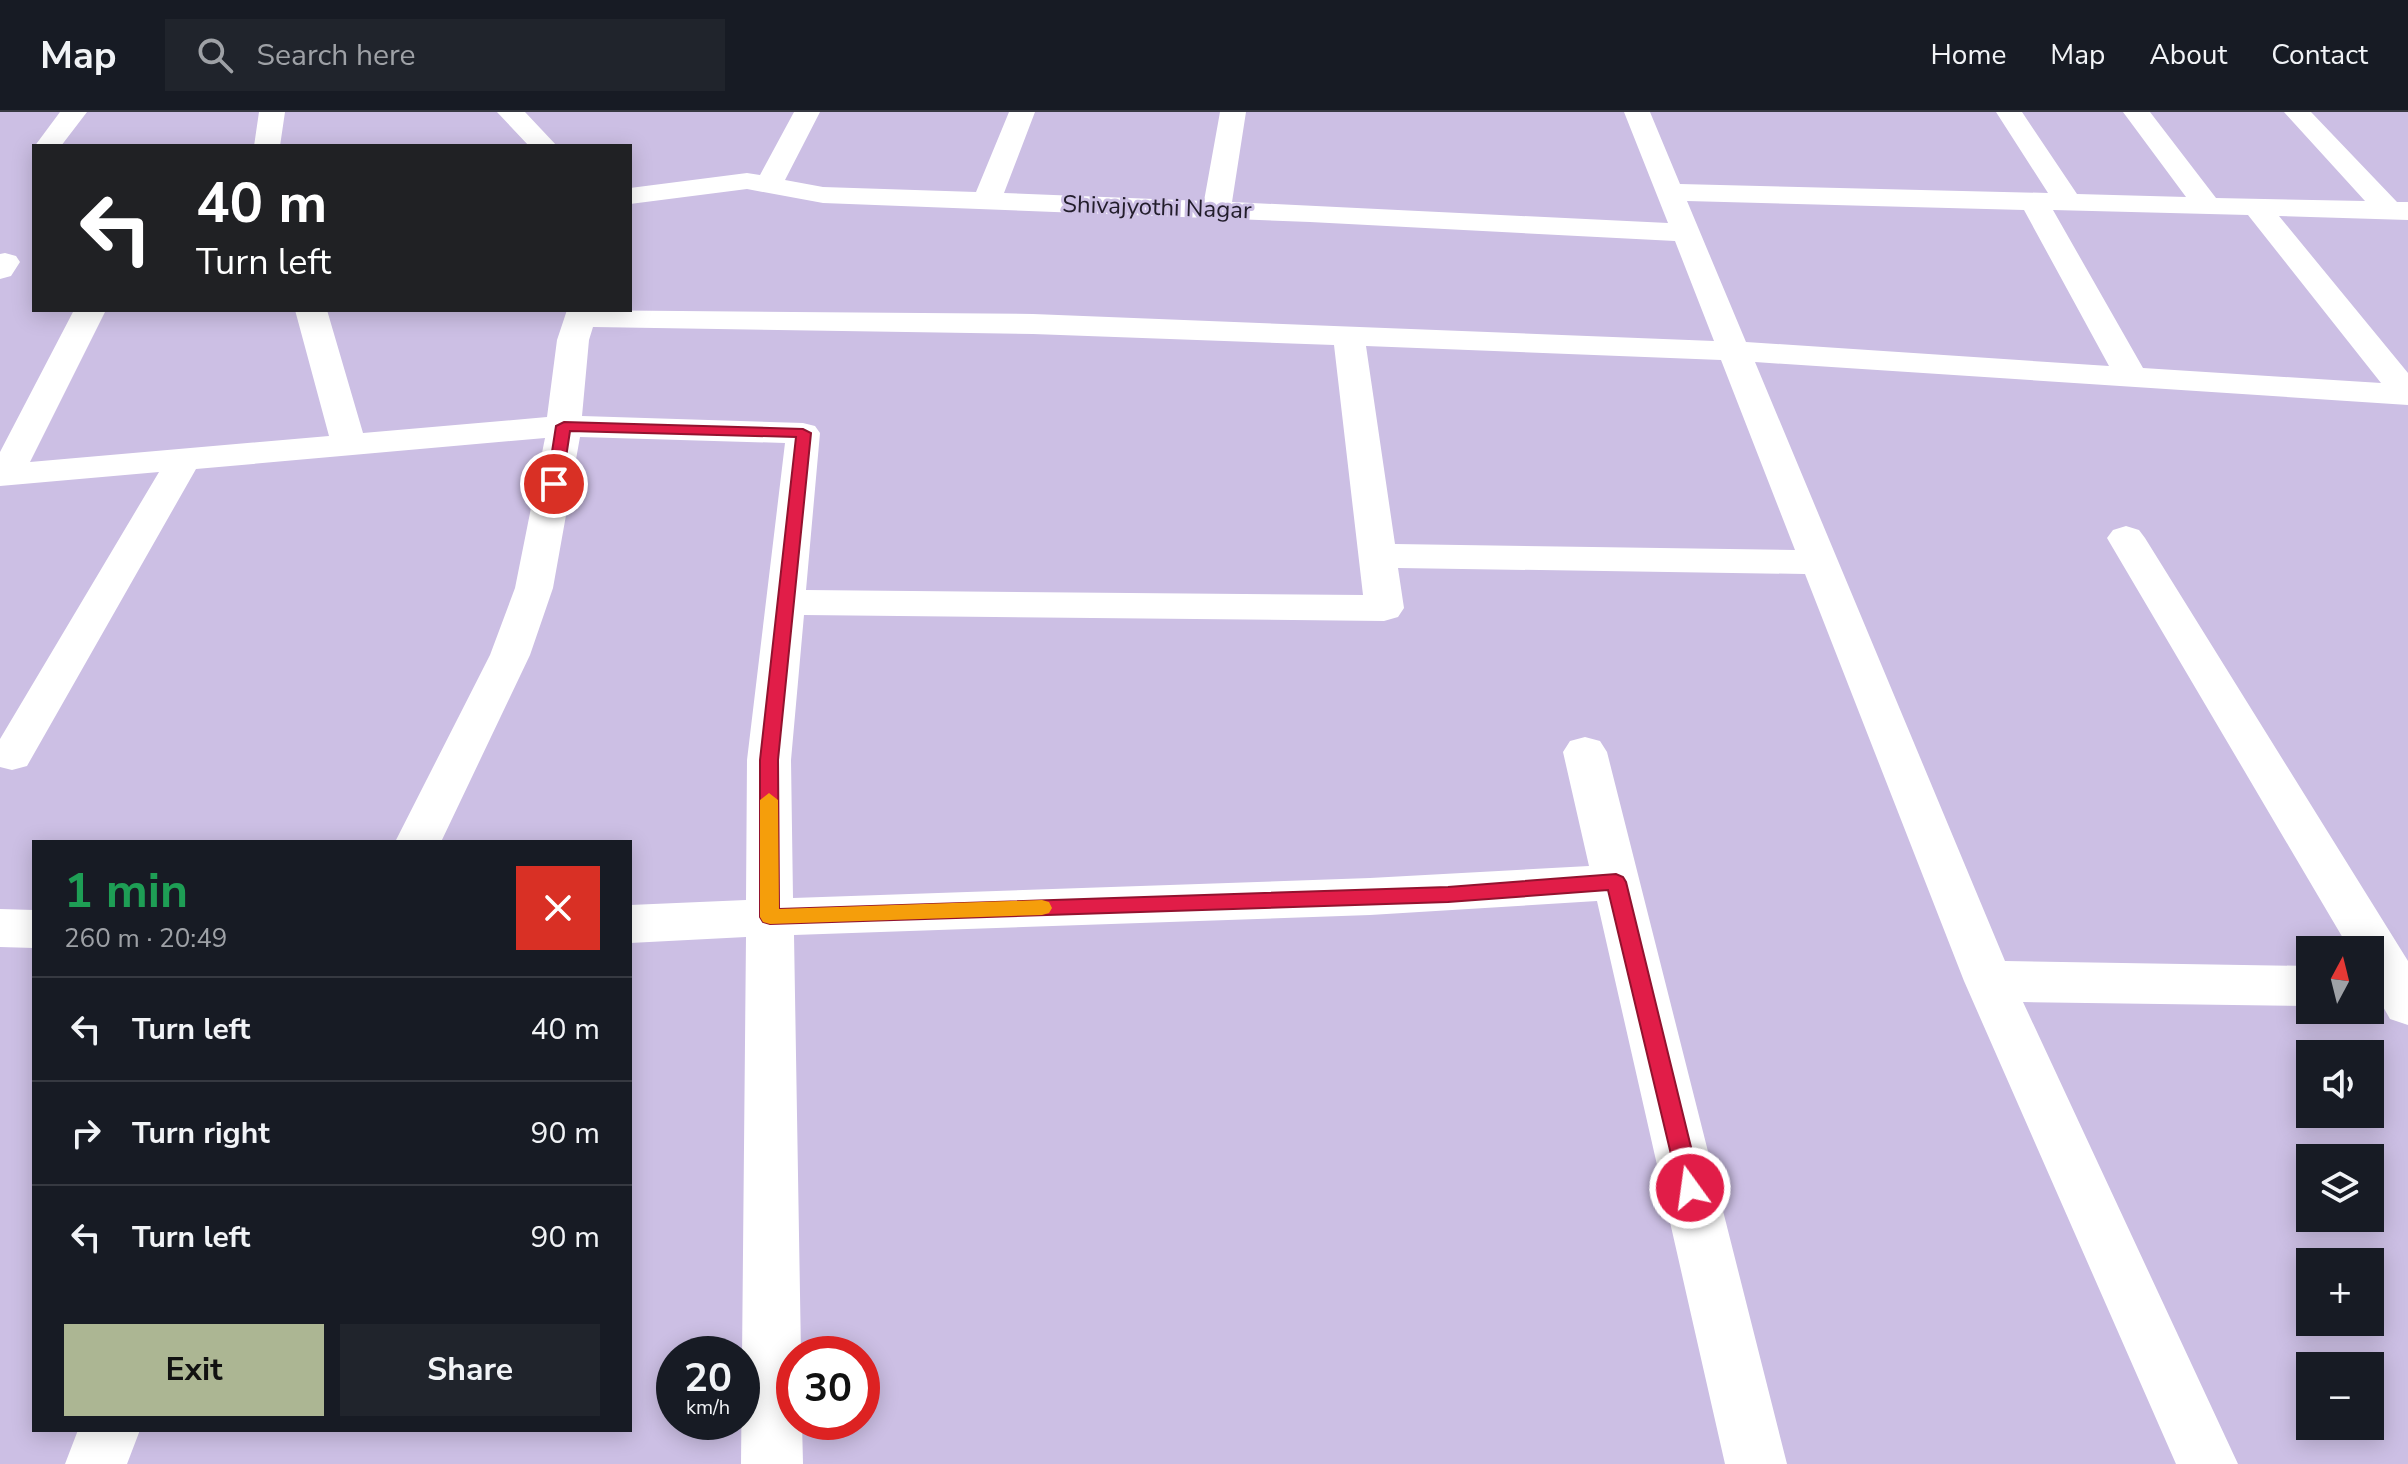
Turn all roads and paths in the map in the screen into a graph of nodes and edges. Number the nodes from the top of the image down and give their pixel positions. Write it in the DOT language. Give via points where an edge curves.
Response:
graph roads {
  1 [pos="74,112"];
  2 [pos="272,112"];
  3 [pos="510,112"];
  4 [pos="807,112"];
  5 [pos="1022,112"];
  6 [pos="1233,112"];
  7 [pos="1637,112"];
  8 [pos="2009,112"];
  9 [pos="2136,112"];
  10 [pos="2297,112"];
  11 [pos="49,144"];
  12 [pos="267,144"];
  13 [pos="542,144"];
  14 [pos="768,185"];
  15 [pos="1669,192"];
  16 [pos="632,196"];
  17 [pos="987,200"];
  18 [pos="2033,201"];
  19 [pos="2068,202"];
  20 [pos="2208,206"];
  21 [pos="2256,207"];
  22 [pos="1217,209"];
  23 [pos="2399,211"];
  24 [pos="1685,233"];
  25 [pos="89,312"];
  26 [pos="312,312"];
  27 [pos="582,313"];
  28 [pos="1349,336"];
  29 [pos="1732,351"];
  30 [pos="2132,377"];
  31 [pos="2408,395"];
  32 [pos="564,426"];
  33 [pos="349,446"];
  34 [pos="183,461"];
  35 [pos="3,475"];
  36 [pos="2126,538"];
  37 [pos="1377,556"];
  38 [pos="1818,562"];
  39 [pos="785,602"];
  40 [pos="1585,752"];
  41 [pos="12,755"];
  42 [pos="419,840"];
  43 [pos="1616,882"];
  44 [pos="770,917"];
  45 [pos="632,924"];
  46 [pos="0,928"];
  47 [pos="32,929"];
  48 [pos="1989,981"];
  49 [pos="2296,986"];
  50 [pos="2396,991"];
  51 [pos="108,1432"];
  52 [pos="96,1464"];
  53 [pos="772,1464"];
  54 [pos="1756,1464"];
  55 [pos="2207,1464"];
  1 -- 11 [label="street"];
  2 -- 12 [label="street"];
  3 -- 13 [label="street"];
  4 -- 14 [label="street"];
  5 -- 17 [label="street"];
  6 -- 22 [label="street"];
  7 -- 15 [label="street"];
  8 -- 19 [label="street"];
  9 -- 20 [label="street"];
  10 -- 23 [label="street"];
  14 -- 16 [label="street, Shivajyothi Nagar" via="747,181"];
  14 -- 17 [label="street, Shivajyothi Nagar" via="823,195"];
  15 -- 18 [label="street"];
  15 -- 24 [label="street"];
  17 -- 22 [label="street, Shivajyothi Nagar"];
  18 -- 19 [label="street"];
  18 -- 30 [label="street"];
  19 -- 20 [label="street"];
  20 -- 21 [label="street"];
  21 -- 23 [label="street"];
  21 -- 31 [label="street"];
  22 -- 24 [label="street, Shivajyothi Nagar"];
  24 -- 29 [label="street"];
  25 -- 35 [label="street"];
  26 -- 33 [label="street"];
  27 -- 28 [label="street"];
  27 -- 32 [label="street" via="573,340"];
  28 -- 29 [label="street"];
  28 -- 37 [label="street"];
  29 -- 30 [label="street"];
  29 -- 38 [label="street"];
  30 -- 31 [label="street"];
  32 -- 33 [label="street"];
  32 -- 39 [label="street" via="803,433"];
  32 -- 42 [label="street" via="534,588 510,655"];
  33 -- 34 [label="street"];
  34 -- 35 [label="street"];
  34 -- 41 [label="street"];
  36 -- 50 [label="street"];
  37 -- 38 [label="street"];
  37 -- 39 [label="street" via="1384,608"];
  38 -- 48 [label="street"];
  39 -- 44 [label="street" via="769,760"];
  40 -- 43 [label="street"];
  43 -- 44 [label="street" via="1448,895"];
  43 -- 54 [label="street"];
  44 -- 45 [label="street"];
  44 -- 53 [label="street"];
  46 -- 47 [label="street"];
  48 -- 49 [label="street"];
  48 -- 55 [label="street"];
  51 -- 52 [label="street"];
}
